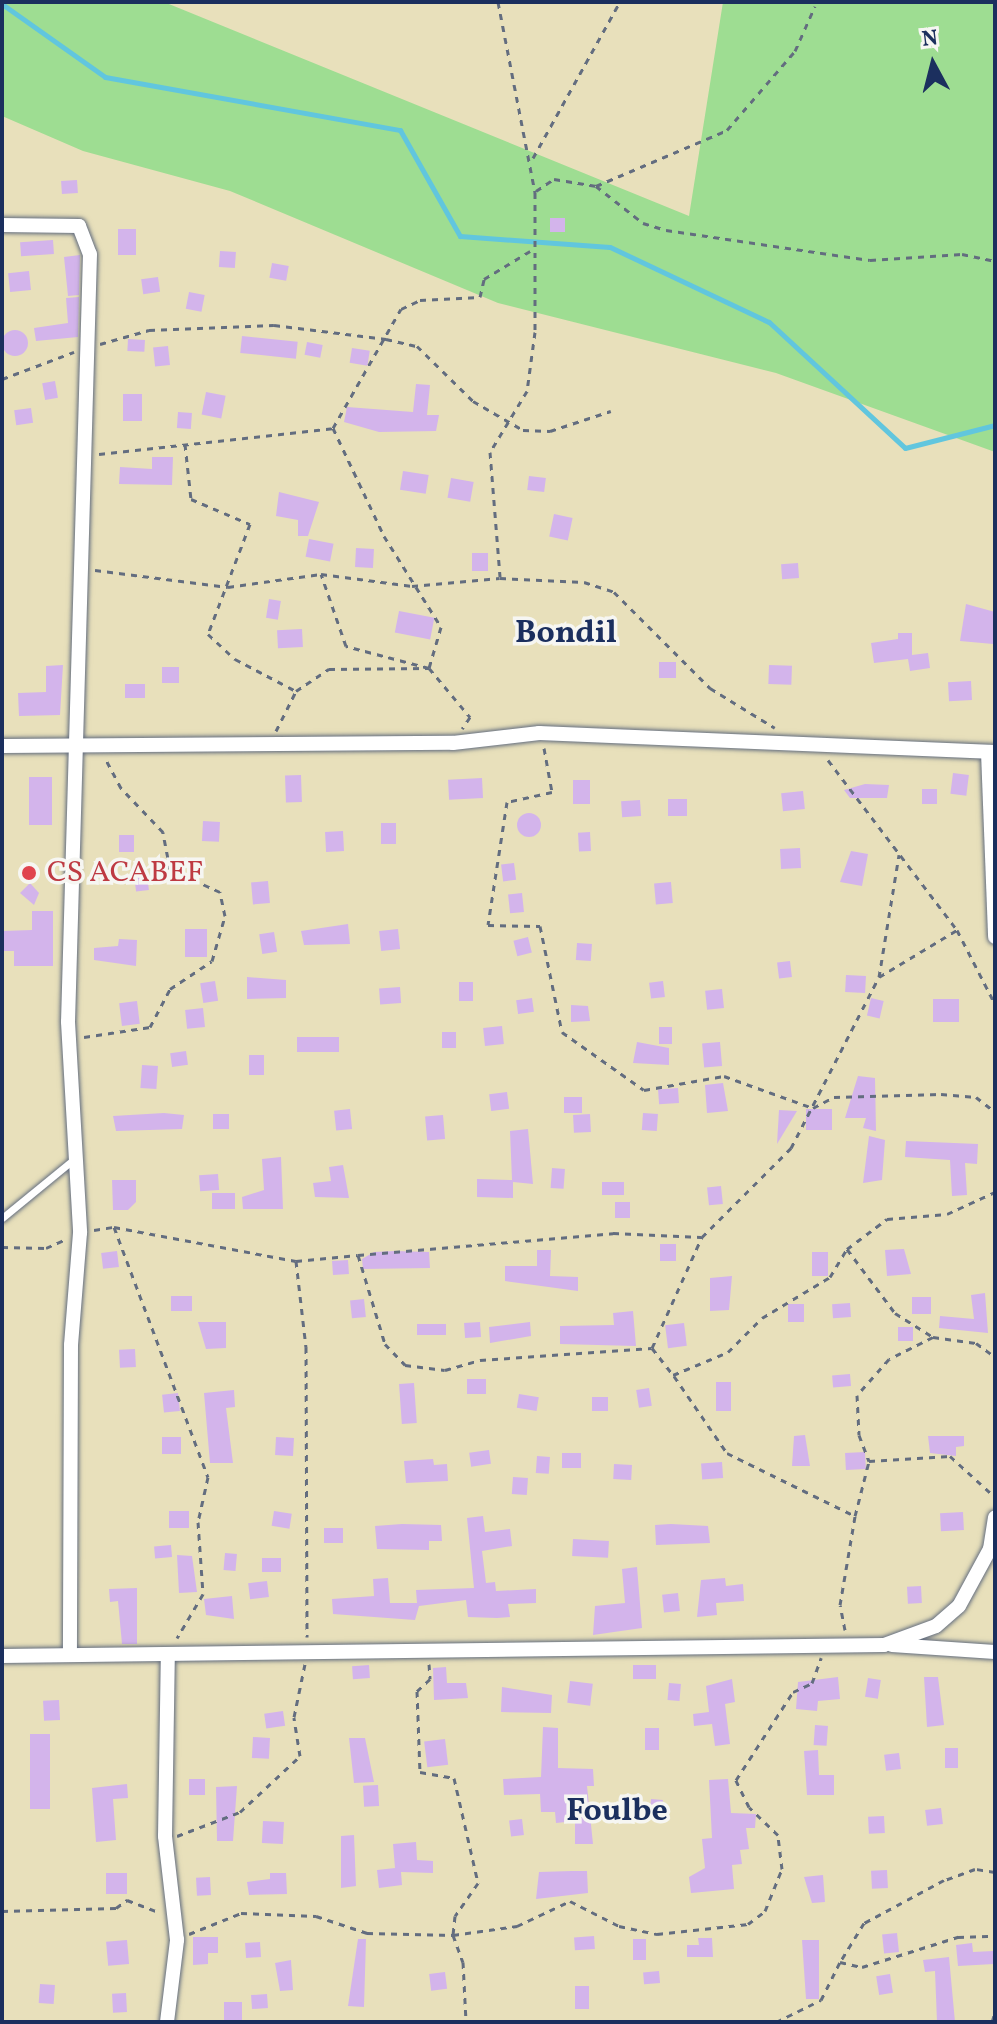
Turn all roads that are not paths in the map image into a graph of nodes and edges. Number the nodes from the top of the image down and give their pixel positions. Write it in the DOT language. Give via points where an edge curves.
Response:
graph roads {
  1 [pos="2,225"];
  2 [pos="2,746"];
  3 [pos="81,747"];
  4 [pos="992,752"];
  5 [pos="995,937"];
  6 [pos="77,1156"];
  7 [pos="2,1218"];
  8 [pos="995,1517"];
  9 [pos="993,1546"];
  10 [pos="884,1645"];
  11 [pos="995,1652"];
  12 [pos="168,1654"];
  13 [pos="70,1655"];
  14 [pos="2,1656"];
  15 [pos="167,2022"];
  1 -- 3 [label="street" via="79,226 90,254"];
  2 -- 3 [label="street"];
  3 -- 4 [label="street" via="453,743 539,733"];
  3 -- 6 [label="street" via="68,1039"];
  4 -- 5 [label="street"];
  6 -- 7 [label="lane"];
  6 -- 13 [label="street" via="80,1233 71,1345"];
  8 -- 9 [label="street"];
  9 -- 10 [label="street" via="959,1606 936,1626"];
  10 -- 11 [label="street"];
  10 -- 12 [label="street"];
  12 -- 13 [label="street"];
  12 -- 15 [label="street" via="165,1836 177,1940"];
  13 -- 14 [label="street"];
}
